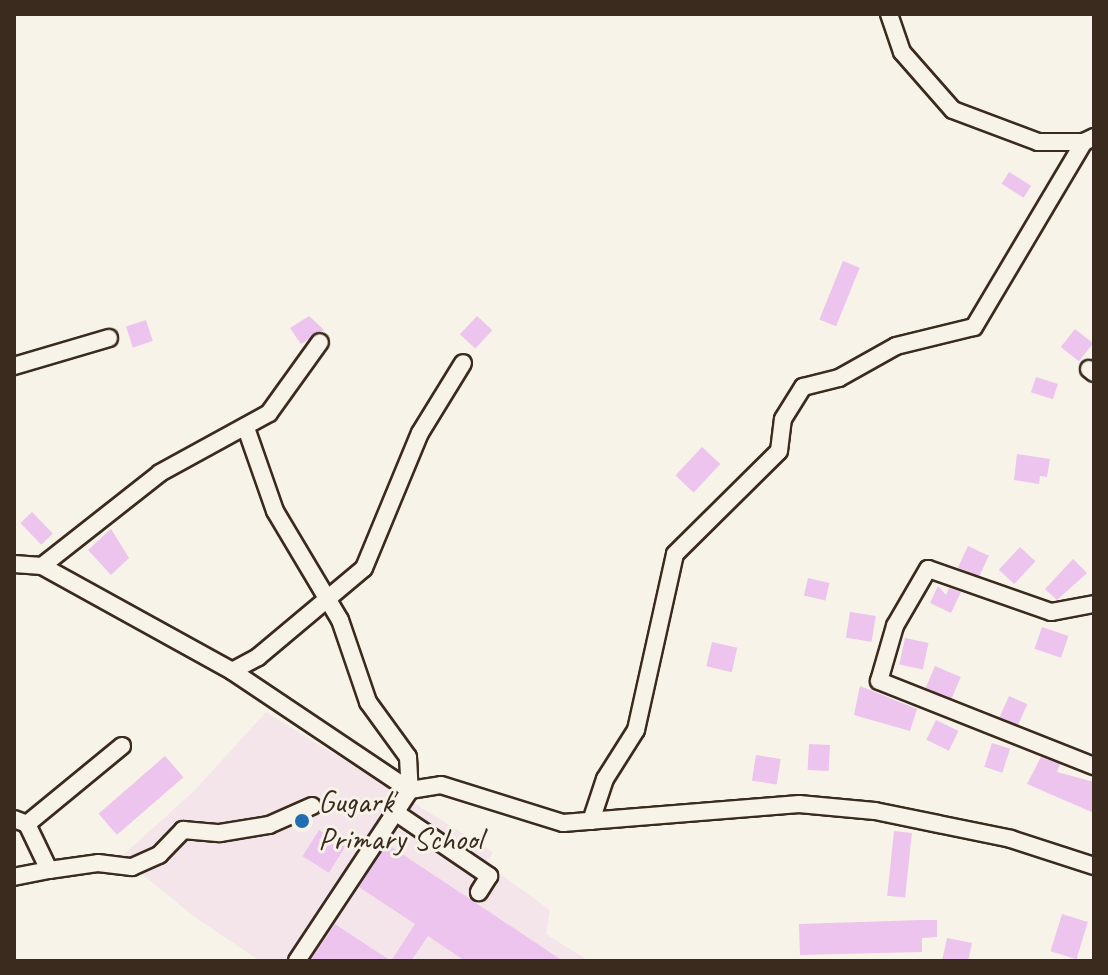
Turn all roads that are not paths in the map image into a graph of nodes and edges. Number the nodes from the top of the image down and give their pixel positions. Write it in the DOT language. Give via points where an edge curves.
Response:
graph roads {
  1 [pos="889,14"];
  2 [pos="1089,140"];
  3 [pos="109,338"];
  4 [pos="320,342"];
  5 [pos="463,363"];
  6 [pos="14,366"];
  7 [pos="246,428"];
  8 [pos="42,566"];
  9 [pos="16,571"];
  10 [pos="329,599"];
  11 [pos="1094,604"];
  12 [pos="232,671"];
  13 [pos="122,746"];
  14 [pos="1094,766"];
  15 [pos="410,790"];
  16 [pos="312,806"];
  17 [pos="395,812"];
  18 [pos="591,821"];
  19 [pos="20,822"];
  20 [pos="1094,866"];
  21 [pos="49,870"];
  22 [pos="14,877"];
  23 [pos="479,892"];
  24 [pos="297,961"];
  1 -- 2 [label="street" via="902,52 953,110 1038,142"];
  2 -- 18 [label="street" via="974,327 896,346 839,378 803,387 783,419 779,451 675,554 636,730 605,779"];
  3 -- 6 [label="street"];
  4 -- 7 [label="street" via="294,384"];
  5 -- 10 [label="street" via="420,433 364,568"];
  7 -- 8 [label="street" via="160,473"];
  7 -- 10 [label="street" via="275,511"];
  8 -- 9 [label="street"];
  8 -- 12 [label="street"];
  10 -- 12 [label="street"];
  10 -- 15 [label="street" via="368,702 408,757"];
  11 -- 14 [label="street" via="1051,612 928,569 895,626 879,681"];
  12 -- 15 [label="street"];
  13 -- 19 [label="street"];
  15 -- 17 [label="street"];
  15 -- 18 [label="street" via="441,785 563,823"];
  16 -- 21 [label="street" via="269,825 220,833 183,830 159,855 132,867 98,863"];
  17 -- 23 [label="street" via="489,876"];
  17 -- 24 [label="street"];
  18 -- 20 [label="street" via="799,804 875,811 996,836"];
  19 -- 21 [label="street"];
  21 -- 22 [label="street"];
}
